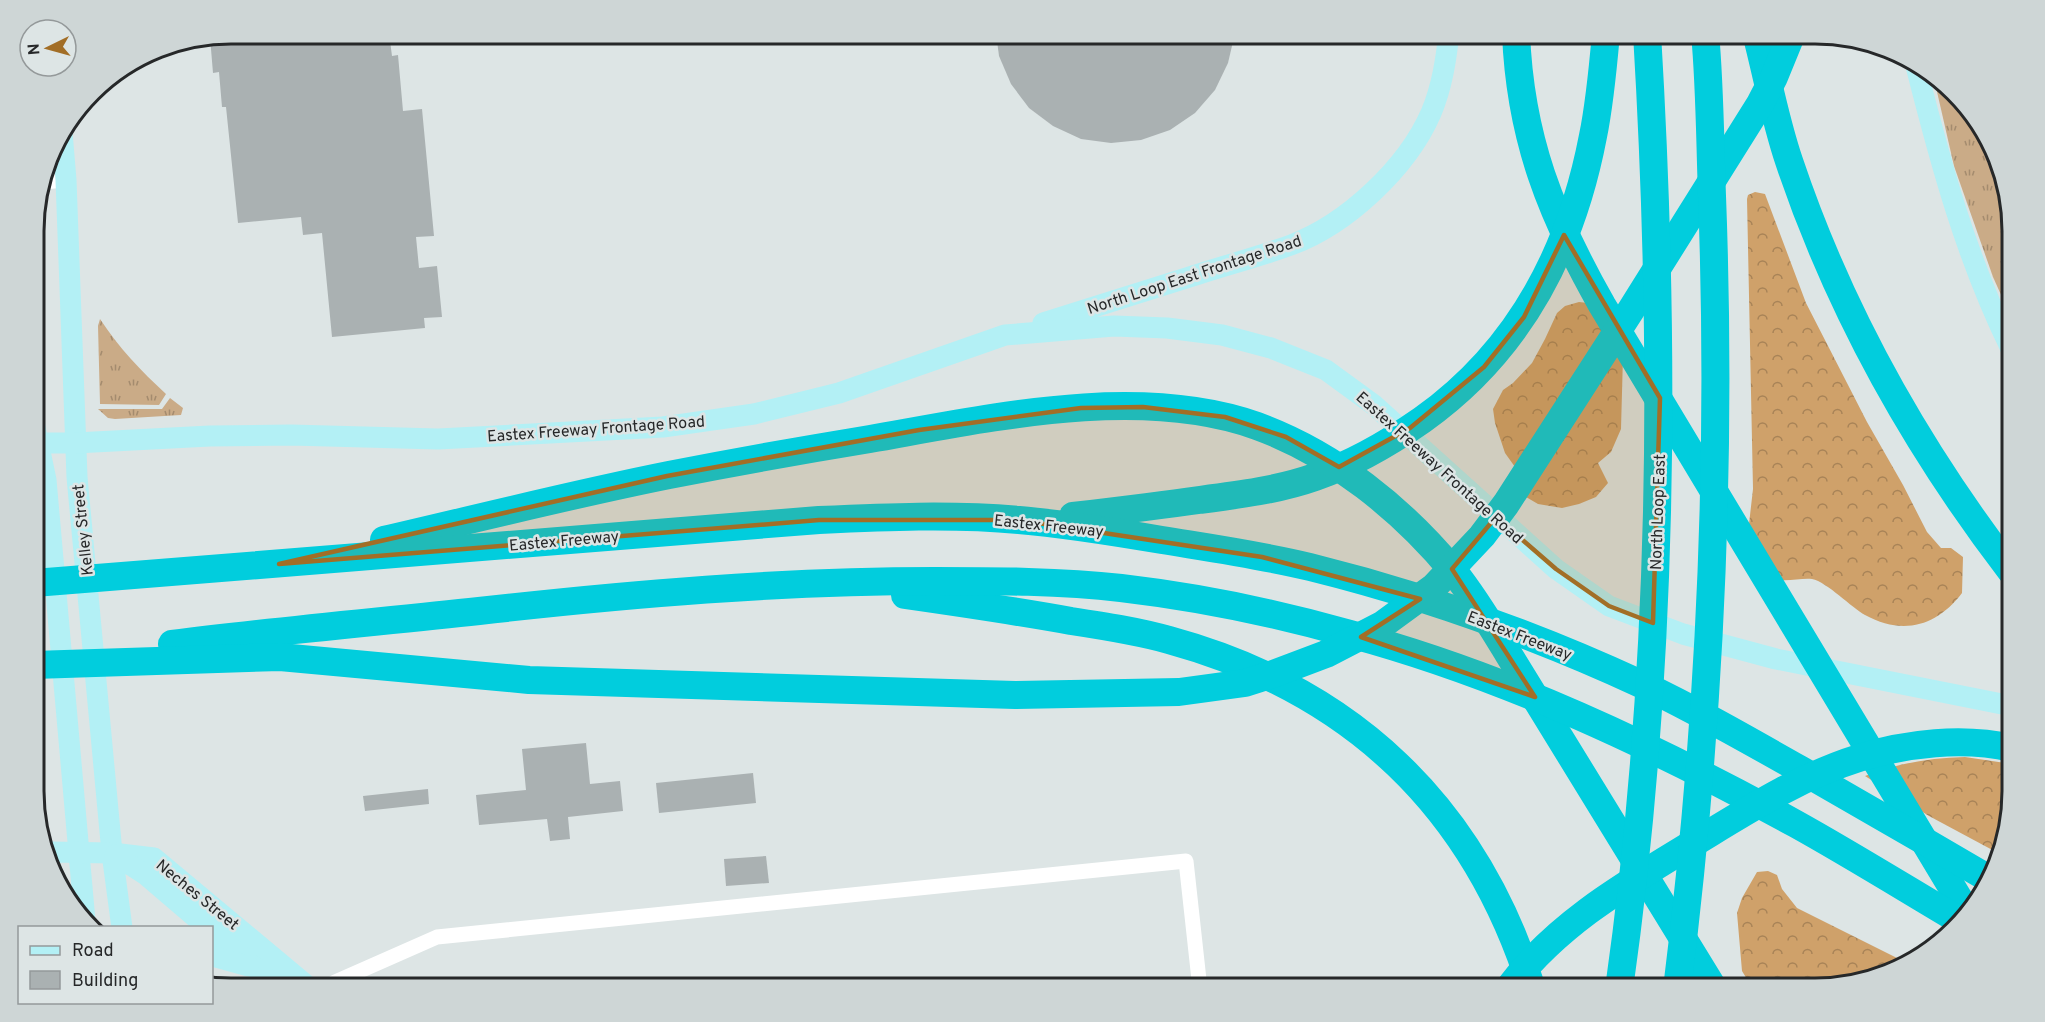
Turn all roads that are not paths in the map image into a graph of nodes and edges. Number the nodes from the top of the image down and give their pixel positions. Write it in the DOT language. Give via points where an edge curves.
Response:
graph roads {
  1 [pos="1448,43"];
  2 [pos="1516,43"];
  3 [pos="1605,43"];
  4 [pos="1647,43"];
  5 [pos="1705,43"];
  6 [pos="1759,43"];
  7 [pos="1788,43"];
  8 [pos="1918,75"];
  9 [pos="63,147"];
  10 [pos="66,180"];
  11 [pos="50,181"];
  12 [pos="2002,329"];
  13 [pos="1005,335"];
  14 [pos="44,438"];
  15 [pos="75,443"];
  16 [pos="44,470"];
  17 [pos="1018,520"];
  18 [pos="2002,559"];
  19 [pos="279,564"];
  20 [pos="43,582"];
  21 [pos="796,583"];
  22 [pos="43,663"];
  23 [pos="43,664"];
  24 [pos="2002,704"];
  25 [pos="2002,747"];
  26 [pos="53,852"];
  27 [pos="79,853"];
  28 [pos="112,853"];
  29 [pos="1982,874"];
  30 [pos="1963,905"];
  31 [pos="84,907"];
  32 [pos="1953,917"];
  33 [pos="122,926"];
  34 [pos="207,926"];
  35 [pos="213,932"];
  36 [pos="213,956"];
  37 [pos="254,969"];
  38 [pos="1199,978"];
  39 [pos="1517,978"];
  40 [pos="1529,978"];
  41 [pos="1620,978"];
  42 [pos="1678,978"];
  43 [pos="1707,978"];
  44 [pos="267,979"];
  45 [pos="299,979"];
  46 [pos="340,979"];
  1 -- 13 [label="main road, North Loop East Frontage Road" via="1439,90 1418,138 1404,158 1345,215 1292,244"];
  2 -- 30 [label="highway" via="1533,151 1568,244"];
  3 -- 17 [label="highway" via="1593,135 1574,209 1558,252 1524,317 1461,390 1410,428 1350,462 1314,477 1254,492"];
  4 -- 41 [label="highway, North Loop East" via="1658,296 1657,526 1637,844"];
  5 -- 42 [label="highway" via="1717,422 1700,756"];
  6 -- 18 [label="highway" via="1788,159 1849,310 1908,423"];
  7 -- 23 [label="highway" via="1760,104 1619,330 1506,504 1474,545 1409,607 1355,640 1299,666 1212,689 1147,694 1015,695 529,680 280,657"];
  8 -- 12 [label="main road" via="1968,251"];
  9 -- 10 [label="main road, Kelley Street"];
  10 -- 11 [label="street"];
  10 -- 15 [label="main road, Kelley Street"];
  13 -- 15 [label="main road, Eastex Freeway Frontage Road" via="839,393 754,414 663,427 438,440 256,435"];
  13 -- 24 [label="main road, Eastex Freeway Frontage Road" via="1114,326 1167,328 1222,335 1271,348 1326,370 1374,405 1556,569 1608,606 1683,634 1776,659"];
  14 -- 15 [label="main road, Eastex Freeway Frontage Road"];
  15 -- 28 [label="main road, Kelley Street"];
  16 -- 27 [label="main road, Kelley Street"];
  17 -- 19 [label="highway, Eastex Freeway" via="819,520"];
  17 -- 29 [label="highway, Eastex Freeway" via="1309,567 1418,598 1509,630 1689,708"];
  19 -- 20 [label="highway, Eastex Freeway"];
  19 -- 43 [label="highway" via="667,476 1040,412 1116,406 1172,409 1255,425 1342,469 1387,504 1455,573"];
  21 -- 22 [label="highway" via="251,634"];
  21 -- 32 [label="highway" via="977,581 1121,588 1242,609 1351,634 1531,696 1636,743 1798,825"];
  21 -- 40 [label="highway" via="906,595 1144,634 1213,653 1316,701 1390,756 1454,830 1495,895"];
  25 -- 39 [label="highway" via="1951,743 1904,748 1859,758 1818,774 1717,829 1604,900 1554,938"];
  26 -- 27 [label="main road"];
  27 -- 28 [label="main road"];
  27 -- 31 [label="main road, Kelley Street"];
  28 -- 33 [label="main road, Kelley Street"];
  28 -- 34 [label="main road, Neches Street" via="146,875"];
  28 -- 45 [label="main road, Neches Street" via="154,858"];
  35 -- 37 [label="main road, Neches Street"];
  36 -- 37 [label="main road"];
  37 -- 44 [label="main road, Neches Street"];
  38 -- 46 [label="street" via="1186,861 437,937"];
}
